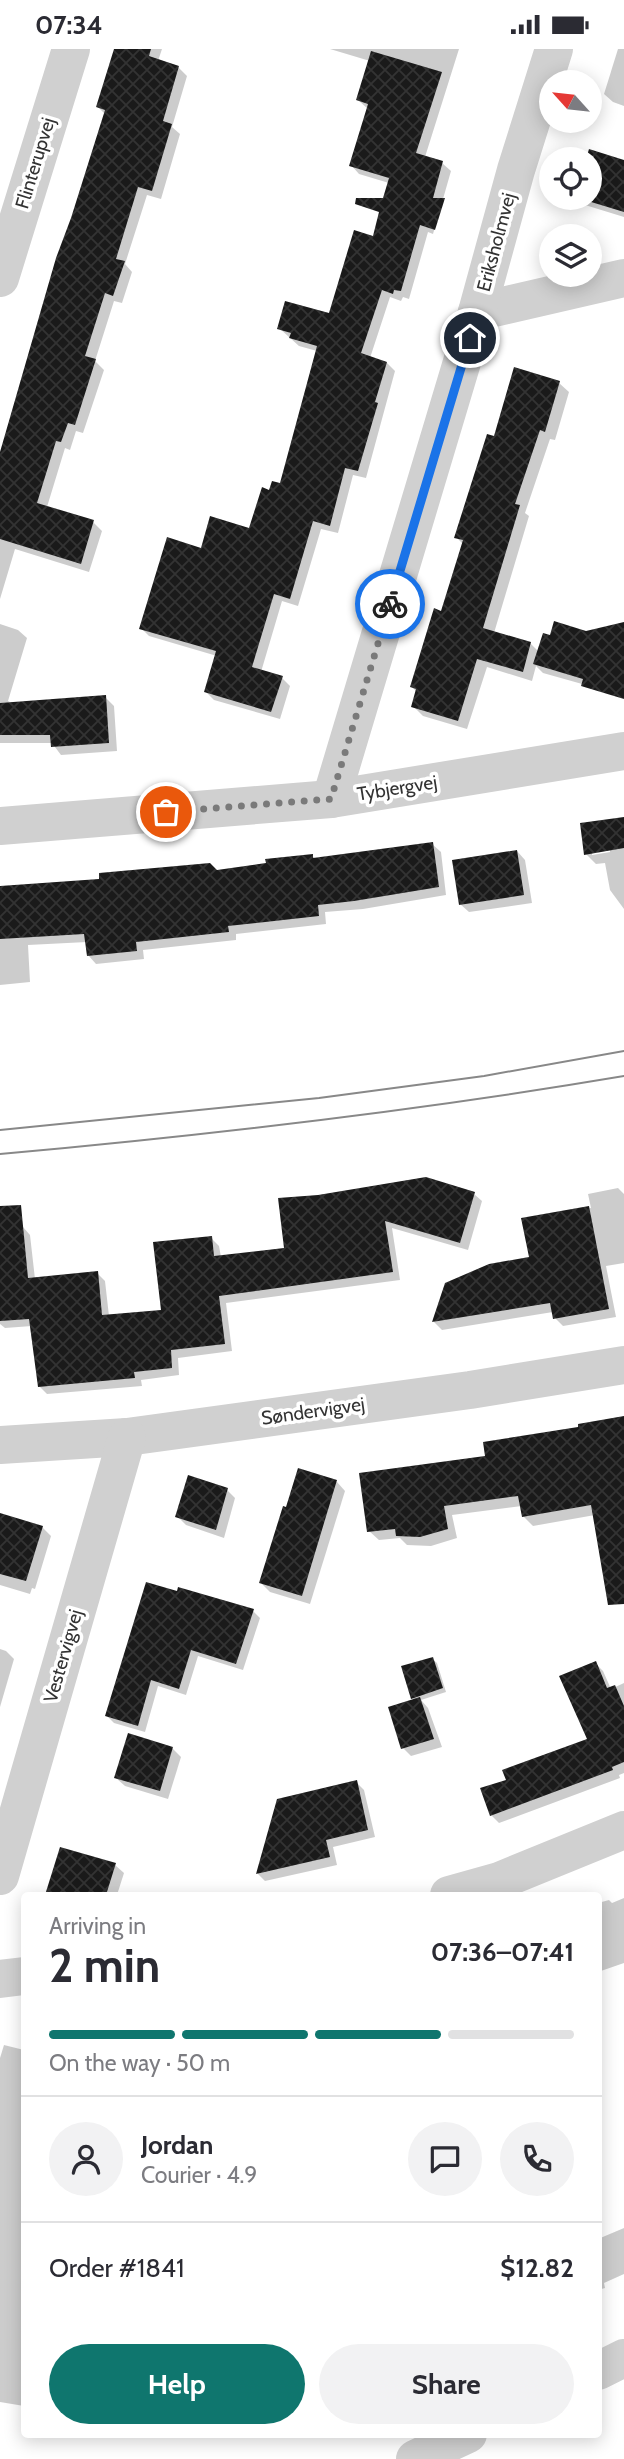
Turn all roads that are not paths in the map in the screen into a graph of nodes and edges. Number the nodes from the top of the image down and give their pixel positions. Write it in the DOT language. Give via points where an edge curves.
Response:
graph roads {
  1 [pos="71,49"];
  2 [pos="554,49"];
  3 [pos="0,278"];
  4 [pos="624,278"];
  5 [pos="477,312"];
  6 [pos="624,751"];
  7 [pos="331,799"];
  8 [pos="0,826"];
  9 [pos="624,1365"];
  10 [pos="127,1437"];
  11 [pos="0,1445"];
  12 [pos="624,1831"];
  13 [pos="0,1875"];
  14 [pos="460,1892"];
  15 [pos="21,1976"];
  16 [pos="0,1979"];
  17 [pos="624,2358"];
  18 [pos="602,2369"];
  19 [pos="459,2438"];
  20 [pos="415,2459"];
  1 -- 3 [label="street, Flinterupvej"];
  2 -- 5 [label="street, Eriksholmvej"];
  4 -- 5 [label="street"];
  5 -- 7 [label="street, Eriksholmvej"];
  6 -- 7 [label="street, Tybjergvej"];
  7 -- 8 [label="street, Tybjergvej"];
  9 -- 10 [label="street, Søndervigvej"];
  10 -- 11 [label="street, Søndervigvej"];
  10 -- 13 [label="street, Vestervigvej"];
  12 -- 14 [label="street"];
  15 -- 16 [label="street"];
  17 -- 18 [label="street"];
  19 -- 20 [label="street"];
}
